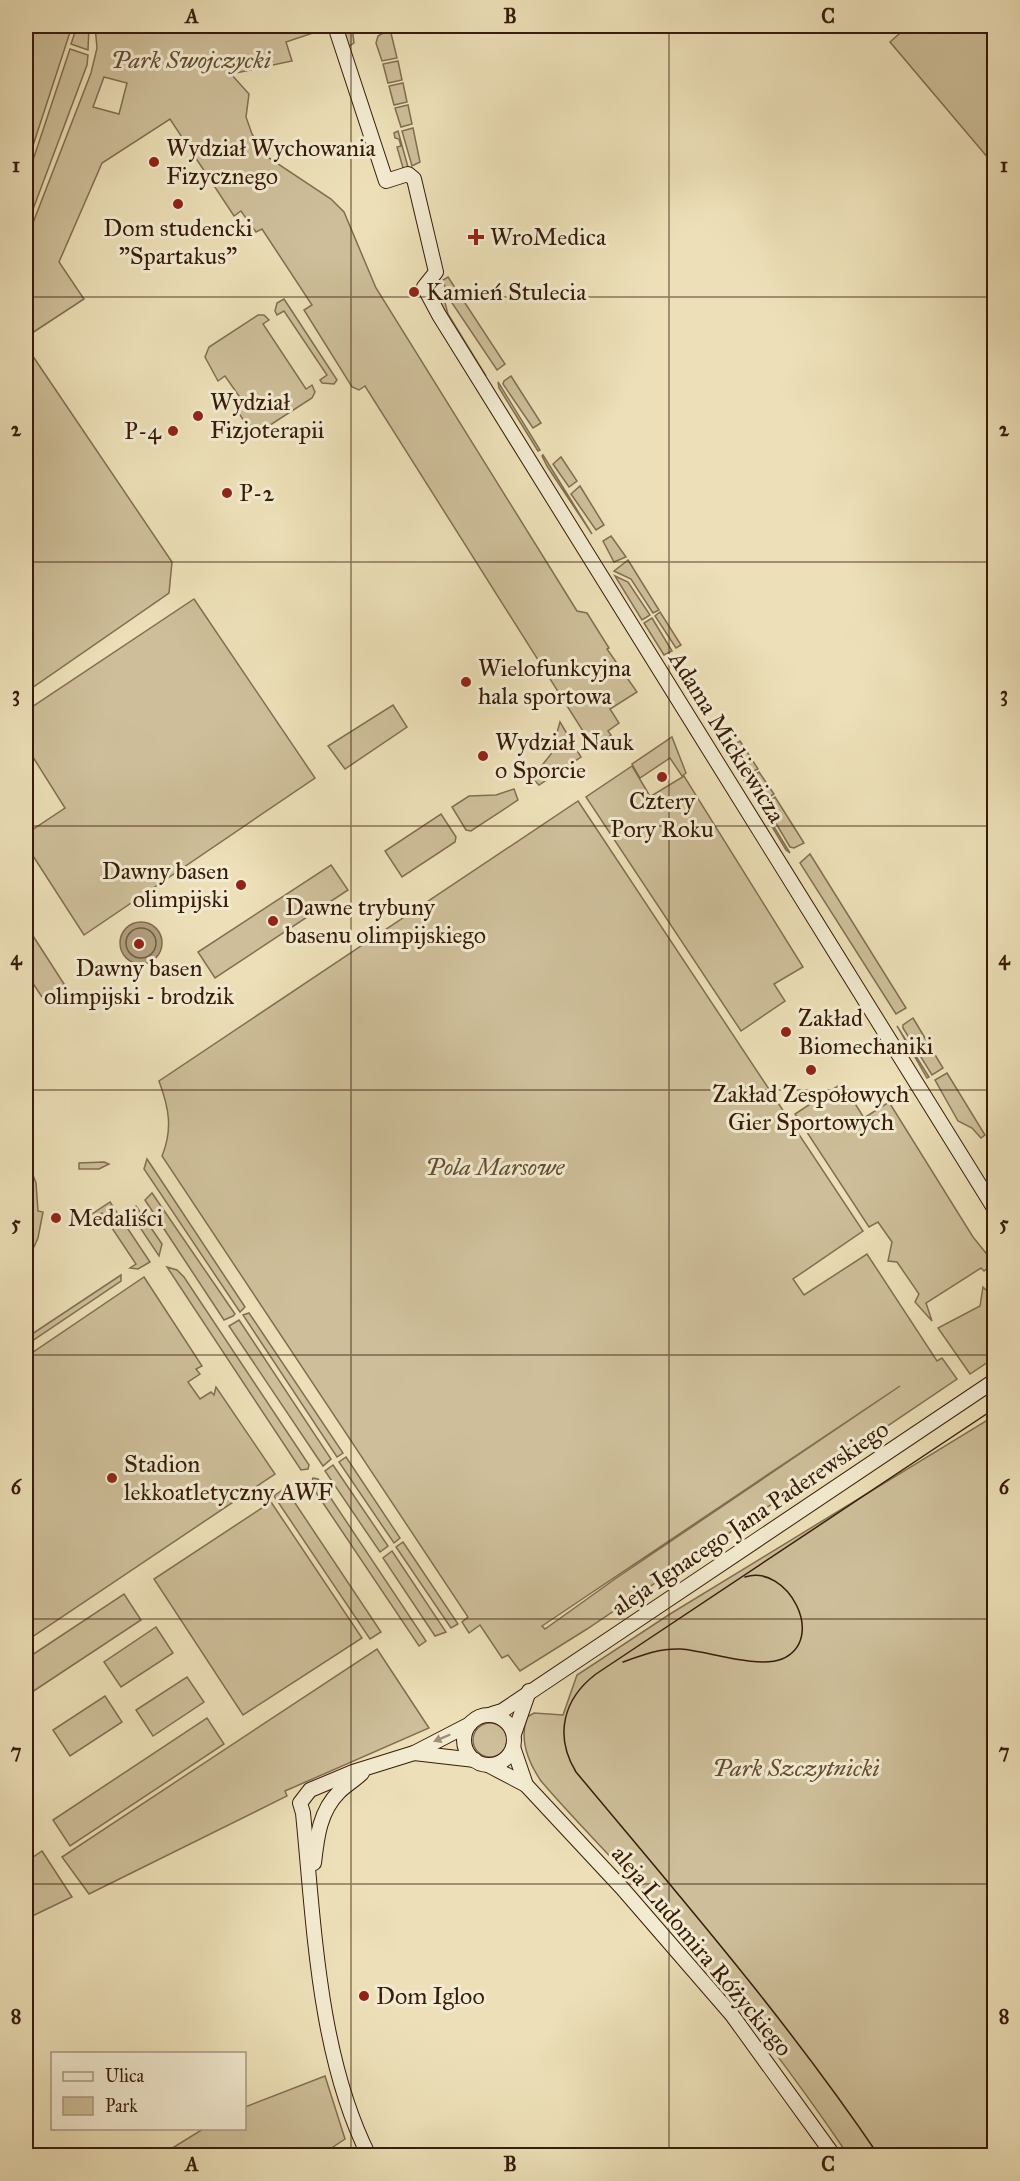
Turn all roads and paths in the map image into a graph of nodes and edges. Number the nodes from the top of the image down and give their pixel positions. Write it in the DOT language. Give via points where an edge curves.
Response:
graph roads {
  1 [pos="335,26"];
  2 [pos="994,1208"];
  3 [pos="994,1381"];
  4 [pos="529,1692"];
  5 [pos="492,1714"];
  6 [pos="470,1724"];
  7 [pos="513,1741"];
  8 [pos="414,1753"];
  9 [pos="476,1761"];
  10 [pos="366,1770"];
  11 [pos="526,1785"];
  12 [pos="316,1789"];
  13 [pos="325,1810"];
  14 [pos="303,1813"];
  15 [pos="311,1886"];
  16 [pos="369,2156"];
  17 [pos="834,2156"];
  1 -- 2 [label="street, Adama Mickiewicza" via="386,181 408,174 414,179 436,264 436,272 424,286 474,374"];
  3 -- 4 [label="street, aleja Ignacego Jana Paderewskiego"];
  4 -- 5 [label="street, aleja Ignacego Jana Paderewskiego"];
  4 -- 7 [label="street"];
  5 -- 6 [label="street" via="480,1716"];
  5 -- 7 [label="street" via="504,1720"];
  6 -- 8 [label="street, one-way"];
  6 -- 9 [label="street" via="465,1740"];
  7 -- 9 [label="street" via="504,1760"];
  7 -- 11 [label="street, aleja Ludomira Różyckiego"];
  8 -- 9 [label="street"];
  8 -- 10 [label="street"];
  9 -- 11 [label="street, aleja Ludomira Różyckiego"];
  10 -- 12 [label="street"];
  10 -- 13 [label="street" via="341,1789"];
  11 -- 17 [label="street, aleja Ludomira Różyckiego" via="732,2015"];
  12 -- 13 [label="street" via="324,1795"];
  12 -- 14 [label="street" via="302,1797"];
  13 -- 14 [label="street" via="312,1817"];
  13 -- 15 [label="street"];
  14 -- 15 [label="street"];
  15 -- 16 [label="street" via="312,1932 338,2068"];
}
